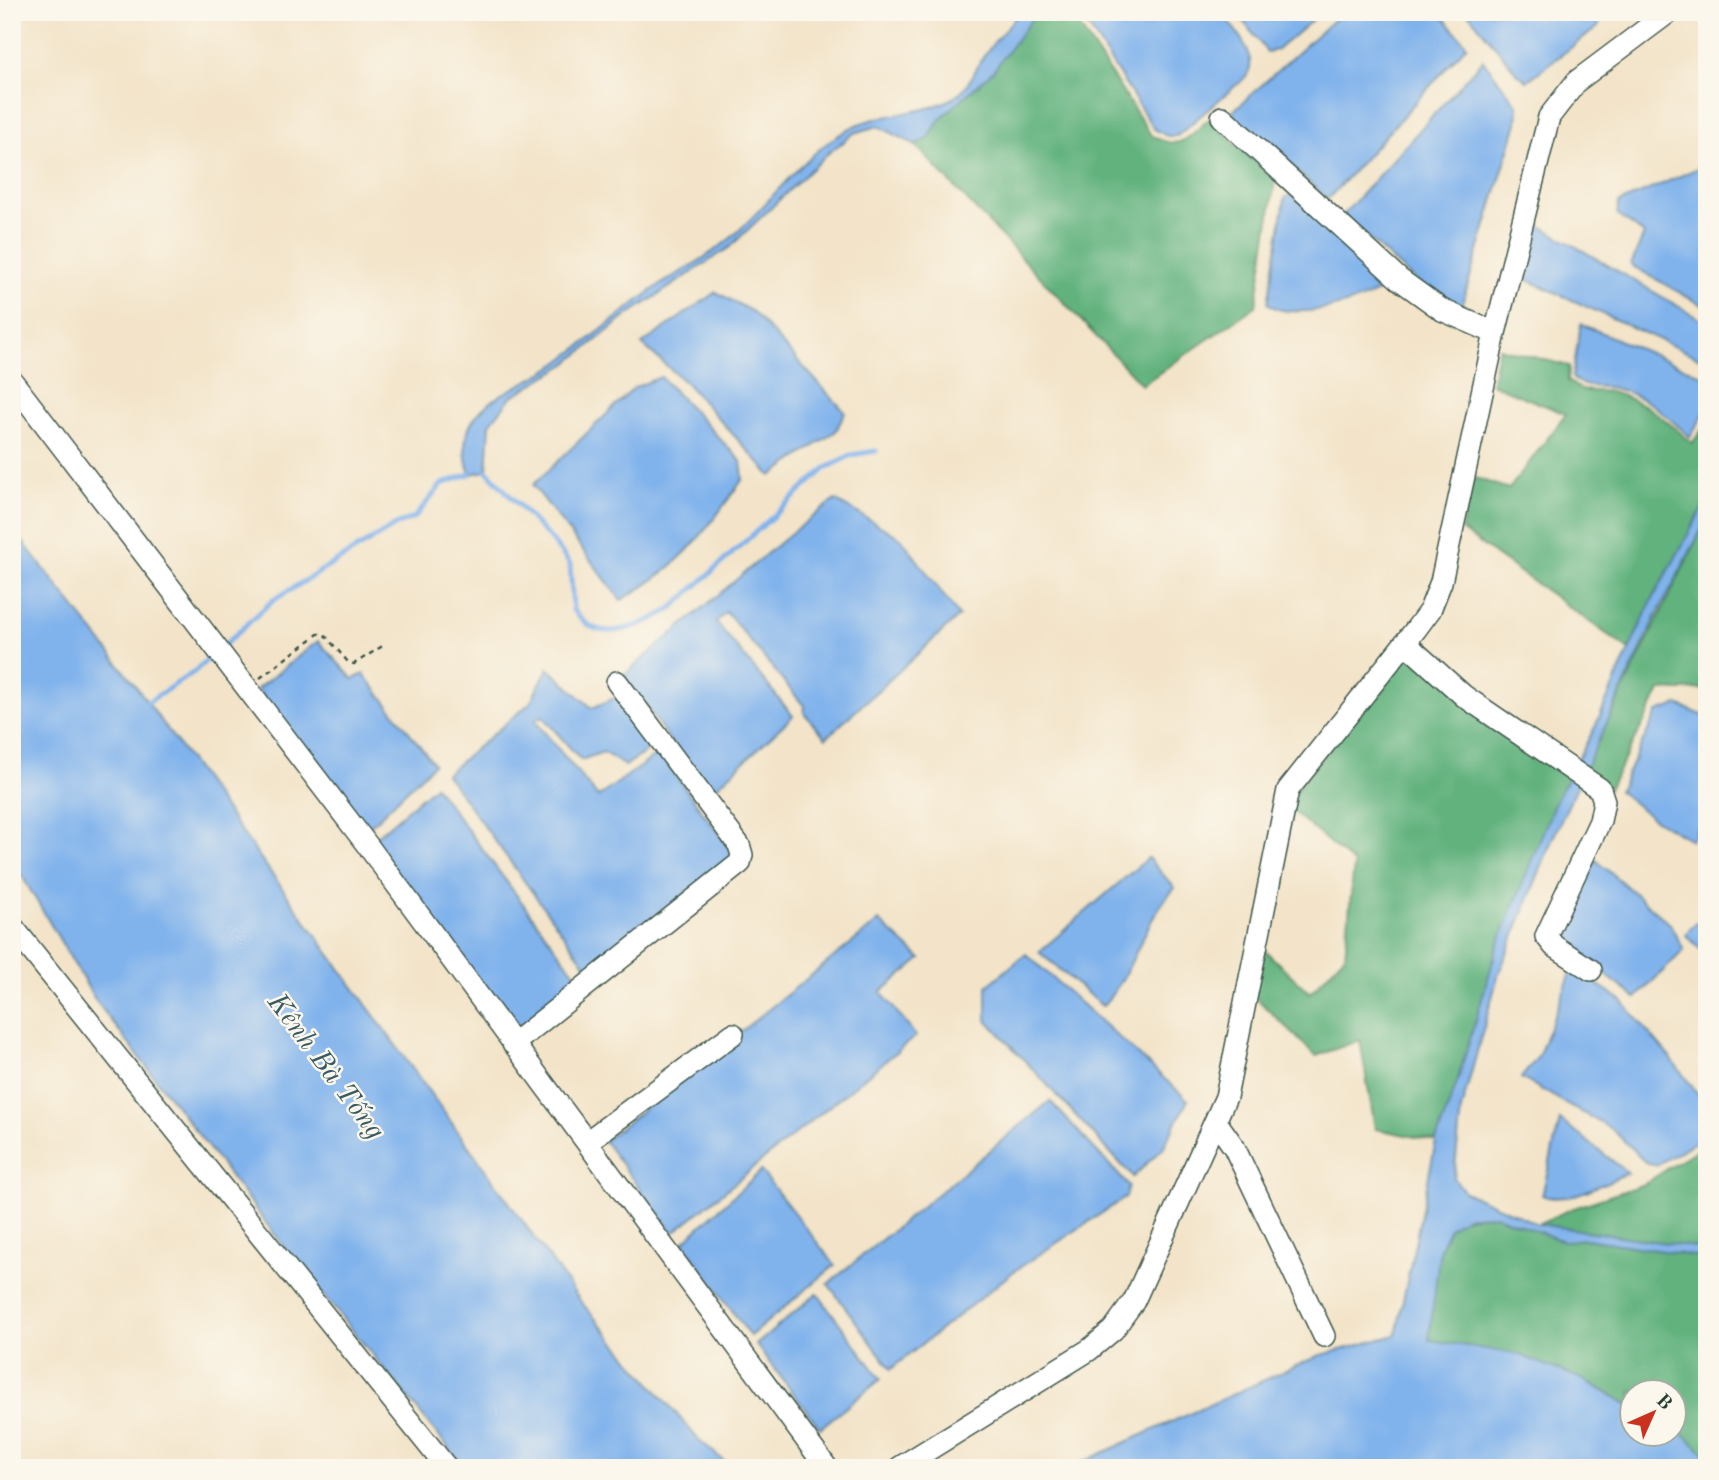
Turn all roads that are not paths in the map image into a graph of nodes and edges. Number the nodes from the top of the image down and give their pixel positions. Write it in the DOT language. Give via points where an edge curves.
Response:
graph roads {
  1 [pos="1669,12"];
  2 [pos="1222,117"];
  3 [pos="1495,333"];
  4 [pos="12,380"];
  5 [pos="1405,643"];
  6 [pos="617,681"];
  7 [pos="12,926"];
  8 [pos="1591,970"];
  9 [pos="733,1034"];
  10 [pos="513,1044"];
  11 [pos="1217,1122"];
  12 [pos="588,1141"];
  13 [pos="1324,1336"];
  14 [pos="447,1468"];
  15 [pos="827,1468"];
  16 [pos="899,1468"];
  1 -- 3 [label="street" via="1577,81 1552,111"];
  2 -- 3 [label="street" via="1399,279 1457,319"];
  3 -- 5 [label="street" via="1449,556 1430,610"];
  4 -- 10 [label="street" via="368,846"];
  5 -- 8 [label="street" via="1464,696 1600,789 1604,801 1600,821 1546,936"];
  5 -- 11 [label="street" via="1288,790 1226,1097"];
  6 -- 10 [label="street" via="739,845 740,863"];
  7 -- 14 [label="street"];
  9 -- 12 [label="street"];
  10 -- 12 [label="street"];
  11 -- 13 [label="street" via="1234,1147"];
  11 -- 16 [label="street" via="1124,1318 1089,1350"];
  12 -- 15 [label="street"];
}
